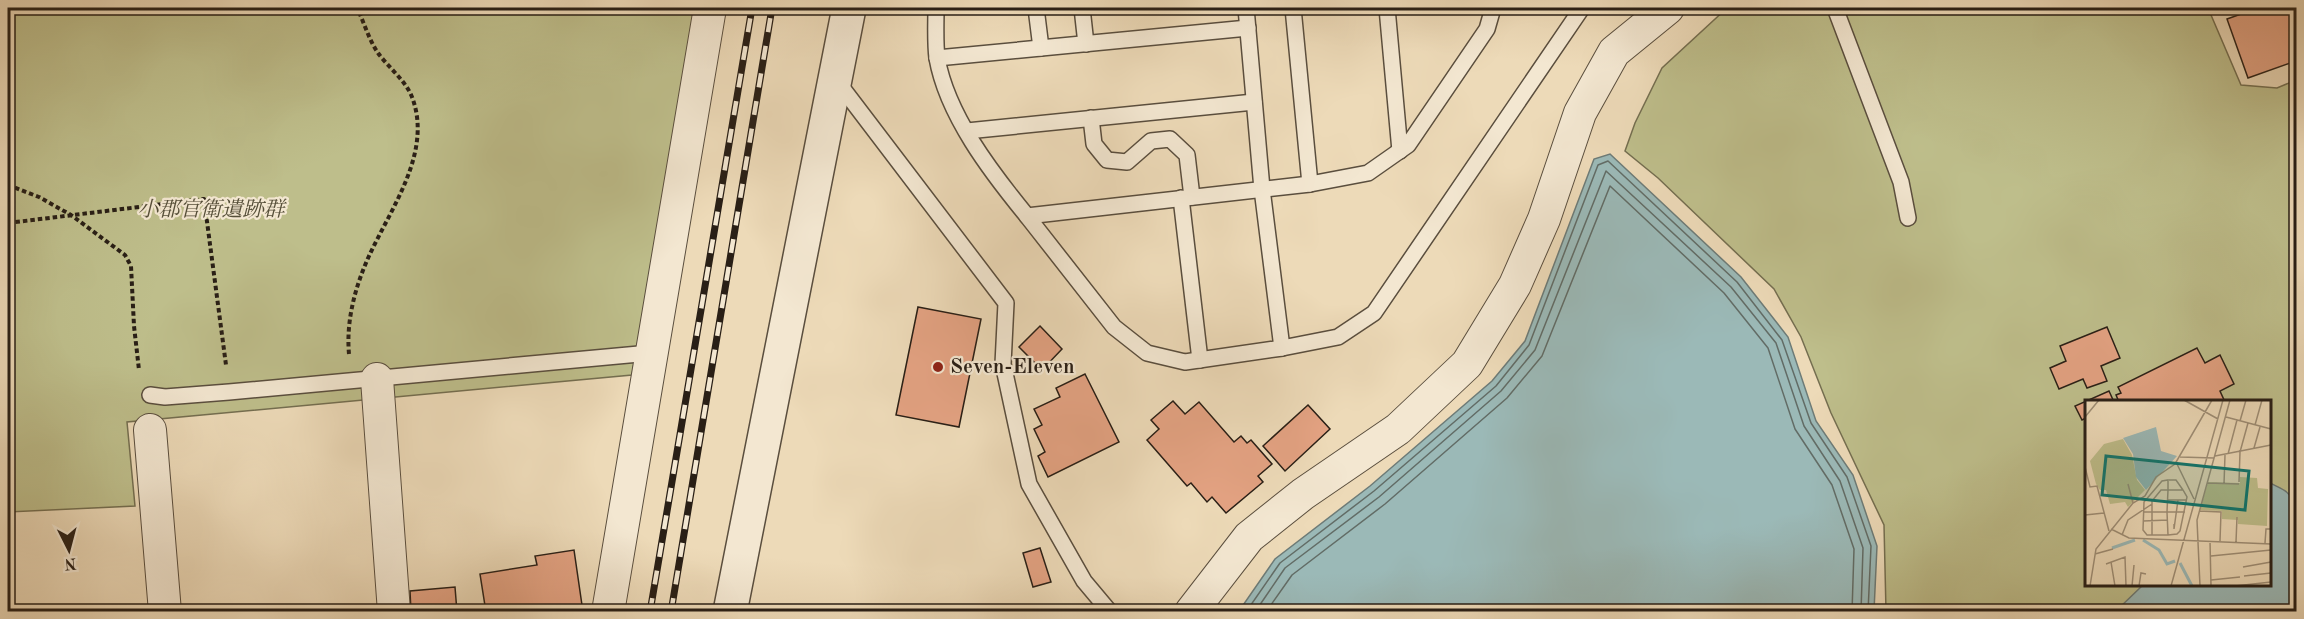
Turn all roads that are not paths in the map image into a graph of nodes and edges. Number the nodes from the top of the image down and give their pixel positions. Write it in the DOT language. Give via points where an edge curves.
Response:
graph roads {
  1 [pos="710,8"];
  2 [pos="849,8"];
  3 [pos="936,8"];
  4 [pos="1036,8"];
  5 [pos="1082,8"];
  6 [pos="1246,8"];
  7 [pos="1254,8"];
  8 [pos="1293,8"];
  9 [pos="1387,8"];
  10 [pos="1493,8"];
  11 [pos="1582,8"];
  12 [pos="1668,8"];
  13 [pos="1835,8"];
  14 [pos="1248,28"];
  15 [pos="1086,44"];
  16 [pos="1041,48"];
  17 [pos="937,58"];
  18 [pos="835,78"];
  19 [pos="1254,102"];
  20 [pos="1091,118"];
  21 [pos="967,131"];
  22 [pos="1400,152"];
  23 [pos="1310,184"];
  24 [pos="1262,189"];
  25 [pos="1186,198"];
  26 [pos="1027,216"];
  27 [pos="1908,218"];
  28 [pos="1282,348"];
  29 [pos="650,353"];
  30 [pos="1200,360"];
  31 [pos="364,380"];
  32 [pos="150,395"];
  33 [pos="150,430"];
  34 [pos="165,612"];
  35 [pos="394,612"];
  36 [pos="608,612"];
  37 [pos="730,612"];
  38 [pos="1110,612"];
  39 [pos="1191,612"];
  1 -- 29 [label="street"];
  2 -- 18 [label="street"];
  3 -- 17 [label="lane"];
  4 -- 16 [label="lane"];
  5 -- 15 [label="lane"];
  6 -- 7 [label="lane"];
  6 -- 14 [label="lane"];
  8 -- 23 [label="lane"];
  9 -- 22 [label="lane"];
  10 -- 22 [label="lane" via="1487,29"];
  11 -- 28 [label="lane" via="1374,313 1338,337"];
  12 -- 39 [label="street" via="1614,52 1580,113 1544,219 1515,285 1467,364 1398,429 1303,494 1249,537"];
  13 -- 27 [label="lane" via="1901,182"];
  14 -- 15 [label="lane"];
  14 -- 19 [label="lane"];
  15 -- 16 [label="lane"];
  16 -- 17 [label="lane"];
  17 -- 21 [label="lane" via="953,109"];
  18 -- 37 [label="street"];
  18 -- 38 [label="lane" via="1006,303 1003,364 1029,484 1084,580"];
  19 -- 20 [label="lane"];
  19 -- 24 [label="lane"];
  20 -- 21 [label="lane"];
  20 -- 25 [label="lane" via="1094,144 1107,160 1127,162 1151,141 1170,139 1187,155"];
  21 -- 26 [label="lane"];
  22 -- 23 [label="lane" via="1368,173"];
  23 -- 24 [label="lane"];
  24 -- 25 [label="lane"];
  24 -- 28 [label="lane"];
  25 -- 26 [label="lane"];
  25 -- 30 [label="lane"];
  26 -- 30 [label="lane" via="1114,327 1148,353 1185,362"];
  28 -- 30 [label="lane"];
  29 -- 31 [label="lane"];
  29 -- 36 [label="street"];
  31 -- 32 [label="lane" via="165,397"];
  31 -- 35 [label="street"];
  33 -- 34 [label="street"];
}
